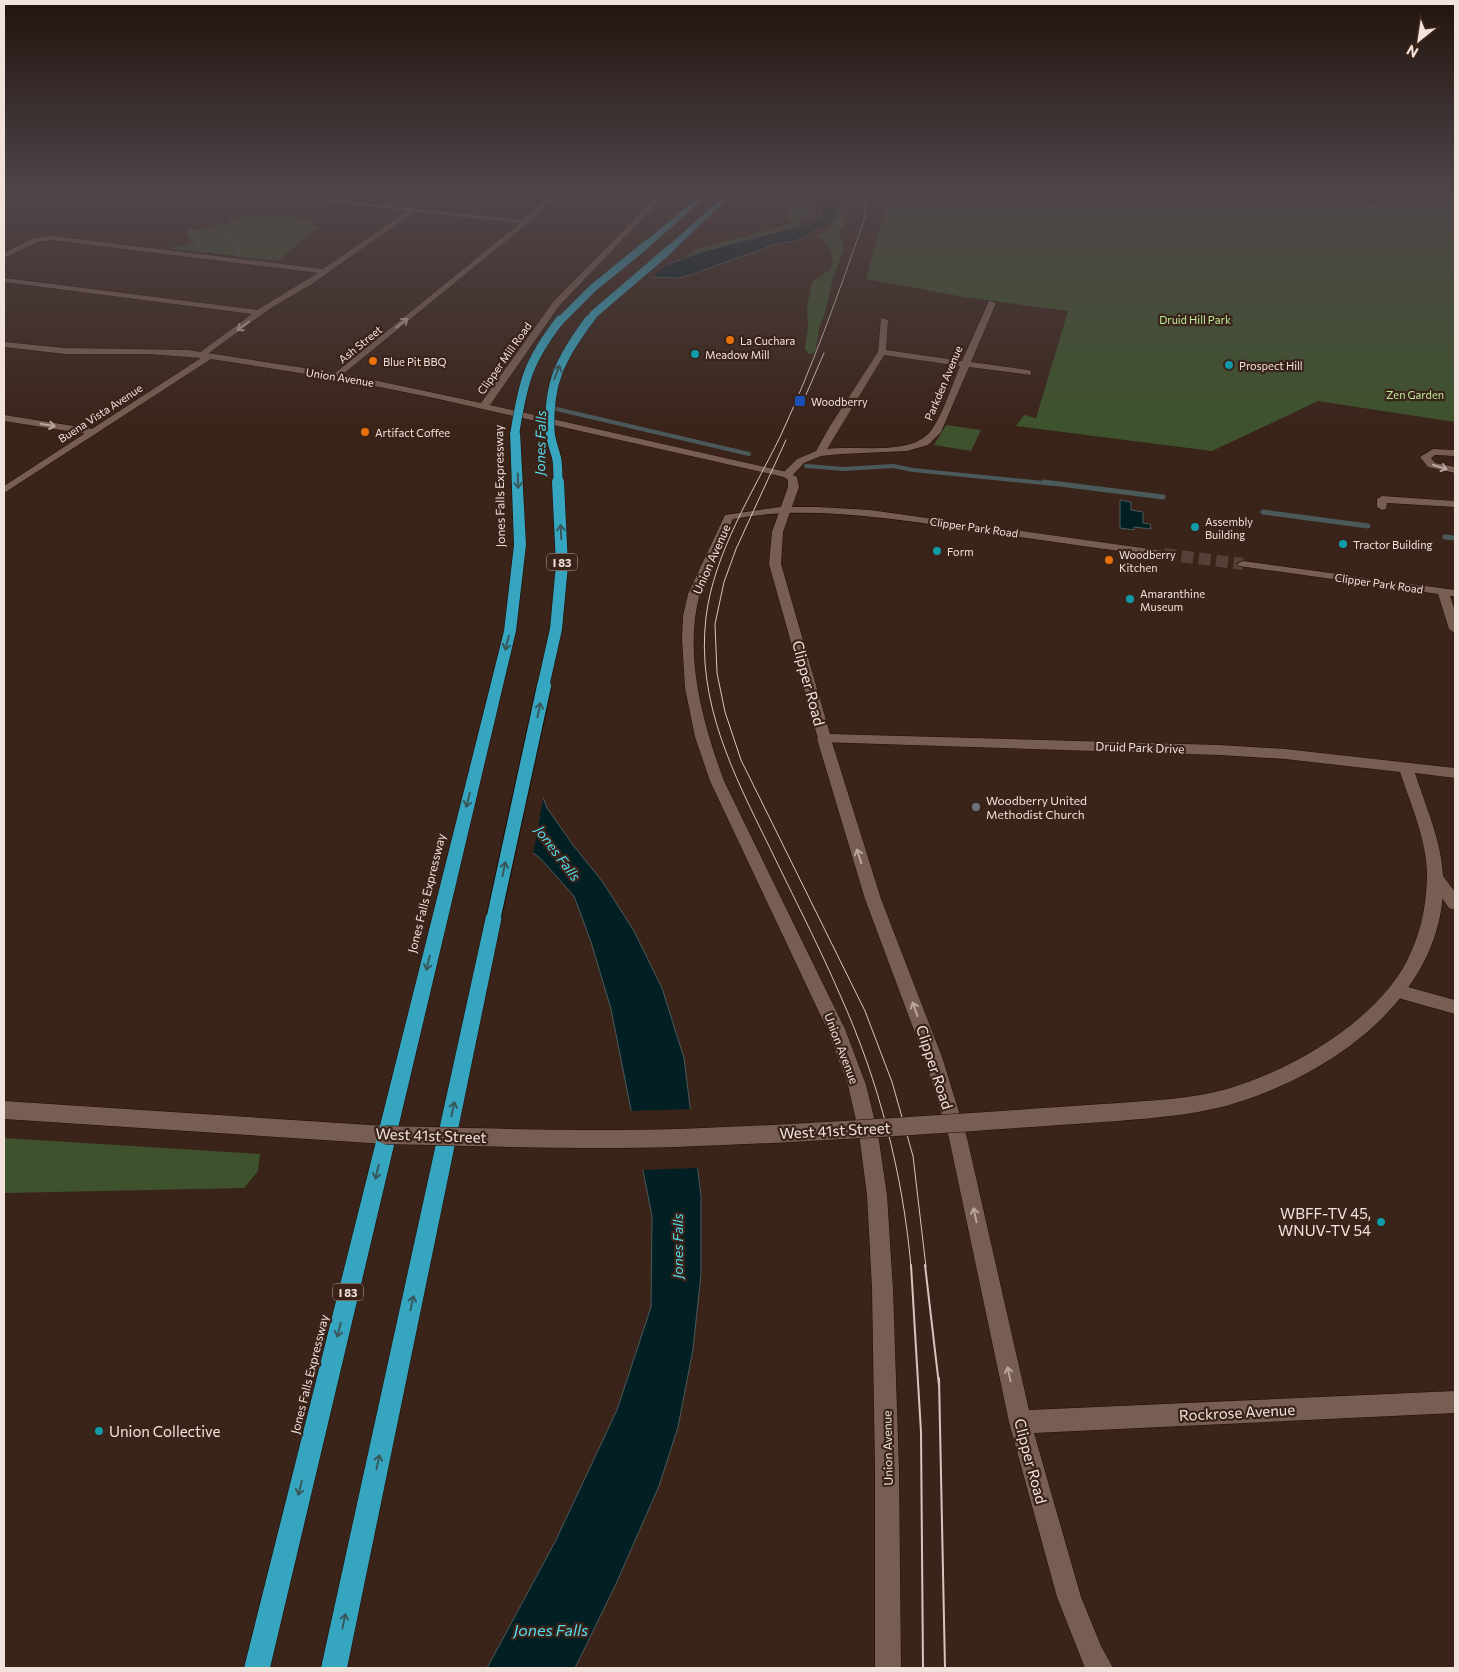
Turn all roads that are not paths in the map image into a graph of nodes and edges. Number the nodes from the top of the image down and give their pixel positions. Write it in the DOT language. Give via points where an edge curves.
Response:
graph roads {
  1 [pos="316,270"];
  2 [pos="467,270"];
  3 [pos="588,270"];
  4 [pos="616,270"];
  5 [pos="645,270"];
  6 [pos="324,271"];
  7 [pos="4,280"];
  8 [pos="992,303"];
  9 [pos="260,313"];
  10 [pos="884,320"];
  11 [pos="4,344"];
  12 [pos="882,352"];
  13 [pos="206,355"];
  14 [pos="964,364"];
  15 [pos="1028,373"];
  16 [pos="338,376"];
  17 [pos="484,406"];
  18 [pos="4,418"];
  19 [pos="93,432"];
  20 [pos="821,452"];
  21 [pos="1455,453"];
  22 [pos="792,468"];
  23 [pos="1455,470"];
  24 [pos="4,490"];
  25 [pos="1455,504"];
  26 [pos="1382,507"];
  27 [pos="784,512"];
  28 [pos="1164,554"];
  29 [pos="1243,564"];
  30 [pos="1443,592"];
  31 [pos="1455,593"];
  32 [pos="1455,629"];
  33 [pos="824,739"];
  34 [pos="1406,767"];
  35 [pos="1455,773"];
  36 [pos="1435,876"];
  37 [pos="1455,904"];
  38 [pos="1396,991"];
  39 [pos="1455,1007"];
  40 [pos="4,1110"];
  41 [pos="1455,1402"];
  42 [pos="1020,1422"];
  43 [pos="257,1668"];
  44 [pos="334,1668"];
  45 [pos="888,1668"];
  46 [pos="1100,1668"];
  1 -- 6 [label="street"];
  16 -- 2 [label="street, Ash Street, one-way"];
  3 -- 17 [label="street, Clipper Mill Road" via="556,304"];
  4 -- 43 [label="highway, Jones Falls Expressway / I 83, one-way, bridge" via="564,316 533,360 524,382 516,432 520,545 510,630"];
  44 -- 5 [label="highway, I 83, one-way, bridge" via="556,630 562,565 557,462 550,432 552,386 561,361 594,314"];
  6 -- 9 [label="street, Buena Vista Avenue"];
  7 -- 9 [label="street"];
  8 -- 14 [label="street, Parkden Avenue"];
  9 -- 13 [label="street, Buena Vista Avenue, one-way"];
  10 -- 12 [label="street"];
  11 -- 13 [label="street, Union Avenue" via="65,351"];
  12 -- 14 [label="street"];
  12 -- 20 [label="street"];
  13 -- 16 [label="street, Union Avenue"];
  13 -- 19 [label="street, Buena Vista Avenue"];
  14 -- 15 [label="street"];
  14 -- 20 [label="street, Parkden Avenue" via="930,441 911,447 874,451"];
  16 -- 17 [label="street, Union Avenue"];
  17 -- 22 [label="street, Union Avenue, bridge"];
  18 -- 19 [label="street, one-way"];
  19 -- 24 [label="street, Buena Vista Avenue"];
  20 -- 22 [label="street, Parkden Avenue" via="806,456"];
  21 -- 23 [label="street, one-way" via="1433,452 1425,457 1432,465"];
  22 -- 27 [label="street, Clipper Road" via="794,483"];
  25 -- 26 [label="street" via="1382,499"];
  27 -- 28 [label="street, Clipper Park Road" via="826,510 874,514"];
  27 -- 33 [label="street, Clipper Road" via="775,543 775,564"];
  27 -- 45 [label="street, Union Avenue" via="753,512 729,517 695,592 687,631 688,661 705,749 714,775 836,1029 852,1068 872,1155 884,1323 888,1445"];
  29 -- 30 [label="street, Clipper Park Road"];
  30 -- 31 [label="street, Clipper Park Road"];
  30 -- 32 [label="street"];
  33 -- 34 [label="street, Druid Park Drive" via="1219,750"];
  42 -- 33 [label="street, Clipper Road, one-way" via="958,1138 933,1057 870,890"];
  34 -- 35 [label="street, Druid Park Drive"];
  34 -- 36 [label="street, West 41st Street"];
  36 -- 37 [label="street"];
  36 -- 38 [label="street, West 41st Street" via="1425,936"];
  38 -- 39 [label="street"];
  38 -- 40 [label="street, West 41st Street, bridge" via="1341,1044 1307,1066 1267,1084 1225,1097 1178,1106 1118,1112 842,1130 676,1138 558,1139 385,1135"];
  41 -- 42 [label="street, Rockrose Avenue"];
  42 -- 46 [label="street, Clipper Road" via="1069,1597"];
}
